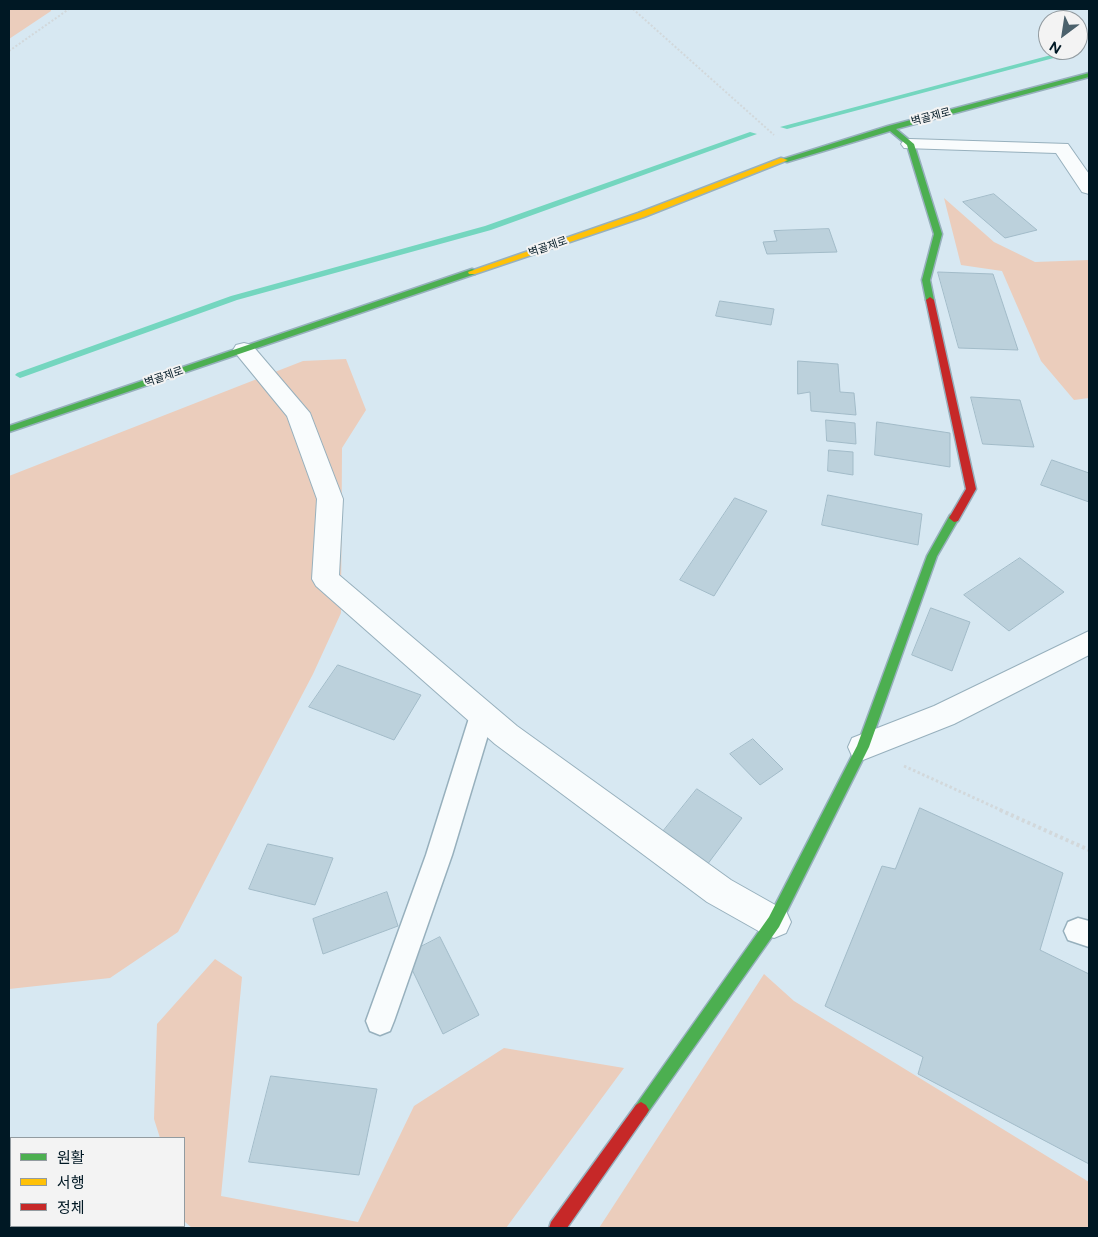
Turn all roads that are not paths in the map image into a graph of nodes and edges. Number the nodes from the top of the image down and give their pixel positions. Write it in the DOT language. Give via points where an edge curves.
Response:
graph roads {
  1 [pos="1089,75"];
  2 [pos="891,128"];
  3 [pos="910,144"];
  4 [pos="1089,188"];
  5 [pos="244,350"];
  6 [pos="9,429"];
  7 [pos="1089,642"];
  8 [pos="482,714"];
  9 [pos="863,747"];
  10 [pos="774,922"];
  11 [pos="380,1021"];
  12 [pos="557,1228"];
  1 -- 2 [label="street, 벽골제로"];
  2 -- 3 [label="street"];
  2 -- 5 [label="street, 벽골제로" via="796,155 641,215"];
  3 -- 4 [label="street" via="1062,148"];
  3 -- 9 [label="street" via="938,234 926,280 971,489 932,556"];
  5 -- 6 [label="street, 벽골제로"];
  5 -- 8 [label="street" via="298,413 330,499 325,579"];
  7 -- 9 [label="street" via="944,715"];
  8 -- 10 [label="street" via="719,891"];
  8 -- 11 [label="lane" via="439,855"];
  9 -- 10 [label="street"];
  10 -- 12 [label="street"];
}
